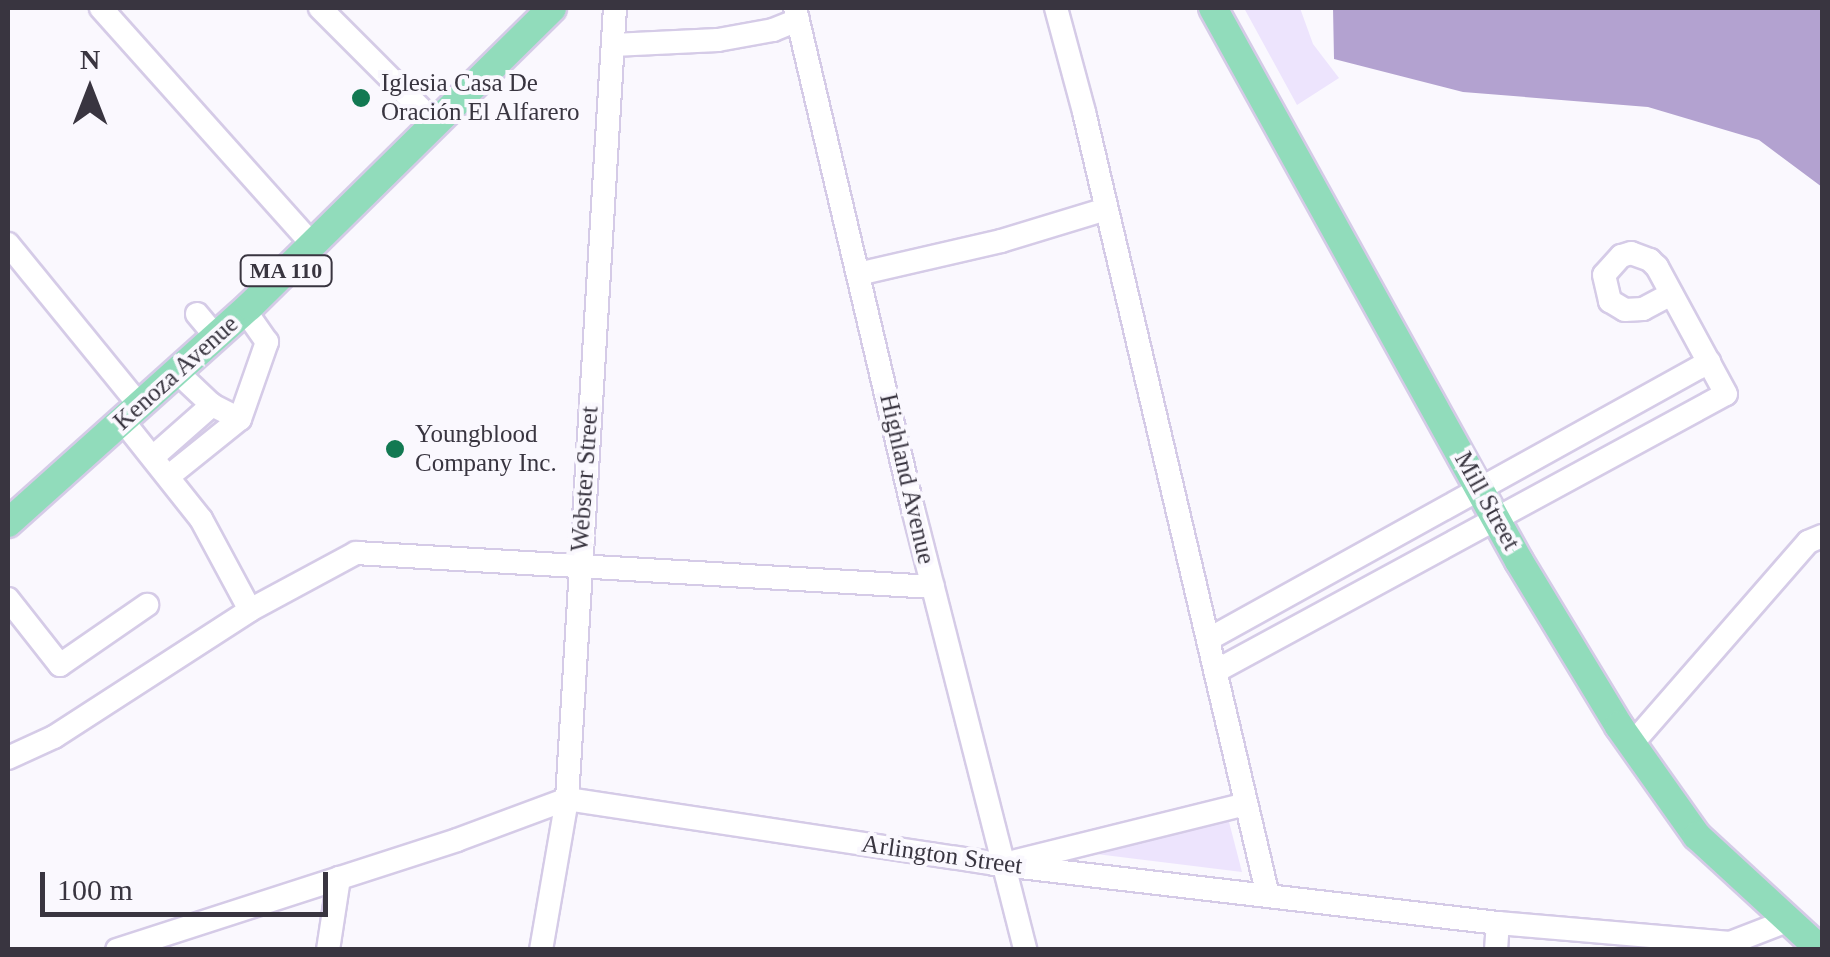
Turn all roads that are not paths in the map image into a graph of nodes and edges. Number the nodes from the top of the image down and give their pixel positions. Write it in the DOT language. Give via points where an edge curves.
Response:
graph roads {
  1 [pos="100,8"];
  2 [pos="320,8"];
  3 [pos="552,8"];
  4 [pos="616,8"];
  5 [pos="1213,8"];
  6 [pos="1059,9"];
  7 [pos="796,14"];
  8 [pos="613,45"];
  9 [pos="436,124"];
  10 [pos="1106,209"];
  11 [pos="8,244"];
  12 [pos="313,245"];
  13 [pos="858,274"];
  14 [pos="1671,294"];
  15 [pos="62,310"];
  16 [pos="245,311"];
  17 [pos="197,314"];
  18 [pos="44,328"];
  19 [pos="216,337"];
  20 [pos="1709,362"];
  21 [pos="177,372"];
  22 [pos="212,405"];
  23 [pos="131,414"];
  24 [pos="240,419"];
  25 [pos="154,457"];
  26 [pos="168,476"];
  27 [pos="1480,489"];
  28 [pos="1497,519"];
  29 [pos="8,523"];
  30 [pos="1822,536"];
  31 [pos="578,565"];
  32 [pos="933,587"];
  33 [pos="8,598"];
  34 [pos="147,605"];
  35 [pos="250,610"];
  36 [pos="1209,640"];
  37 [pos="1216,672"];
  38 [pos="1632,744"];
  39 [pos="8,758"];
  40 [pos="567,799"];
  41 [pos="1246,804"];
  42 [pos="1002,864"];
  43 [pos="339,878"];
  44 [pos="1268,896"];
  45 [pos="1787,921"];
  46 [pos="1498,923"];
  47 [pos="126,948"];
  48 [pos="328,950"];
  49 [pos="542,950"];
  50 [pos="1026,950"];
  51 [pos="1496,950"];
  52 [pos="1770,950"];
  53 [pos="1821,950"];
  1 -- 12 [label="street"];
  2 -- 9 [label="street"];
  3 -- 9 [label="main road, Kenoza Avenue / MA 110"];
  4 -- 8 [label="street, Webster Street"];
  5 -- 27 [label="main road, Mill Street"];
  6 -- 10 [label="street"];
  7 -- 8 [label="street" via="774,30 718,40"];
  7 -- 13 [label="street, Highland Avenue"];
  8 -- 31 [label="street, Webster Street"];
  9 -- 12 [label="main road, Kenoza Avenue / MA 110"];
  10 -- 13 [label="street"];
  10 -- 36 [label="street"];
  11 -- 15 [label="street"];
  12 -- 16 [label="main road, Kenoza Avenue / MA 110"];
  13 -- 32 [label="street, Highland Avenue"];
  14 -- 20 [label="street"];
  15 -- 18 [label="street"];
  15 -- 23 [label="street"];
  16 -- 19 [label="main road, Kenoza Avenue / MA 110"];
  16 -- 24 [label="street" via="266,342"];
  17 -- 19 [label="street"];
  19 -- 21 [label="main road, Kenoza Avenue / MA 110"];
  20 -- 27 [label="street"];
  20 -- 28 [label="street" via="1726,394"];
  21 -- 22 [label="street"];
  21 -- 23 [label="main road, Kenoza Avenue / MA 110"];
  22 -- 24 [label="street"];
  22 -- 25 [label="street"];
  23 -- 25 [label="street"];
  23 -- 29 [label="main road, Kenoza Avenue / MA 110"];
  24 -- 26 [label="street"];
  25 -- 26 [label="street"];
  26 -- 35 [label="street" via="201,519"];
  27 -- 28 [label="main road, Mill Street"];
  27 -- 36 [label="street"];
  28 -- 37 [label="street"];
  28 -- 38 [label="main road, Mill Street"];
  30 -- 38 [label="street" via="1798,553"];
  31 -- 32 [label="street"];
  31 -- 35 [label="street" via="356,553"];
  31 -- 40 [label="street, Webster Street"];
  32 -- 42 [label="street, Highland Avenue"];
  33 -- 34 [label="street" via="60,665"];
  35 -- 39 [label="street" via="113,702"];
  36 -- 37 [label="street"];
  37 -- 41 [label="street"];
  38 -- 45 [label="main road, Mill Street" via="1697,836"];
  40 -- 42 [label="street, Arlington Street"];
  40 -- 43 [label="street, Arlington Street"];
  40 -- 49 [label="street, Webster Street"];
  41 -- 42 [label="street"];
  41 -- 44 [label="street"];
  42 -- 44 [label="street, Arlington Street"];
  42 -- 50 [label="street, Highland Avenue"];
  43 -- 47 [label="street, Arlington Street"];
  43 -- 48 [label="street"];
  44 -- 46 [label="street, Arlington Street"];
  45 -- 46 [label="street, Arlington Street" via="1730,943"];
  45 -- 52 [label="street"];
  45 -- 53 [label="main road, Mill Street"];
  46 -- 51 [label="street"];
}
